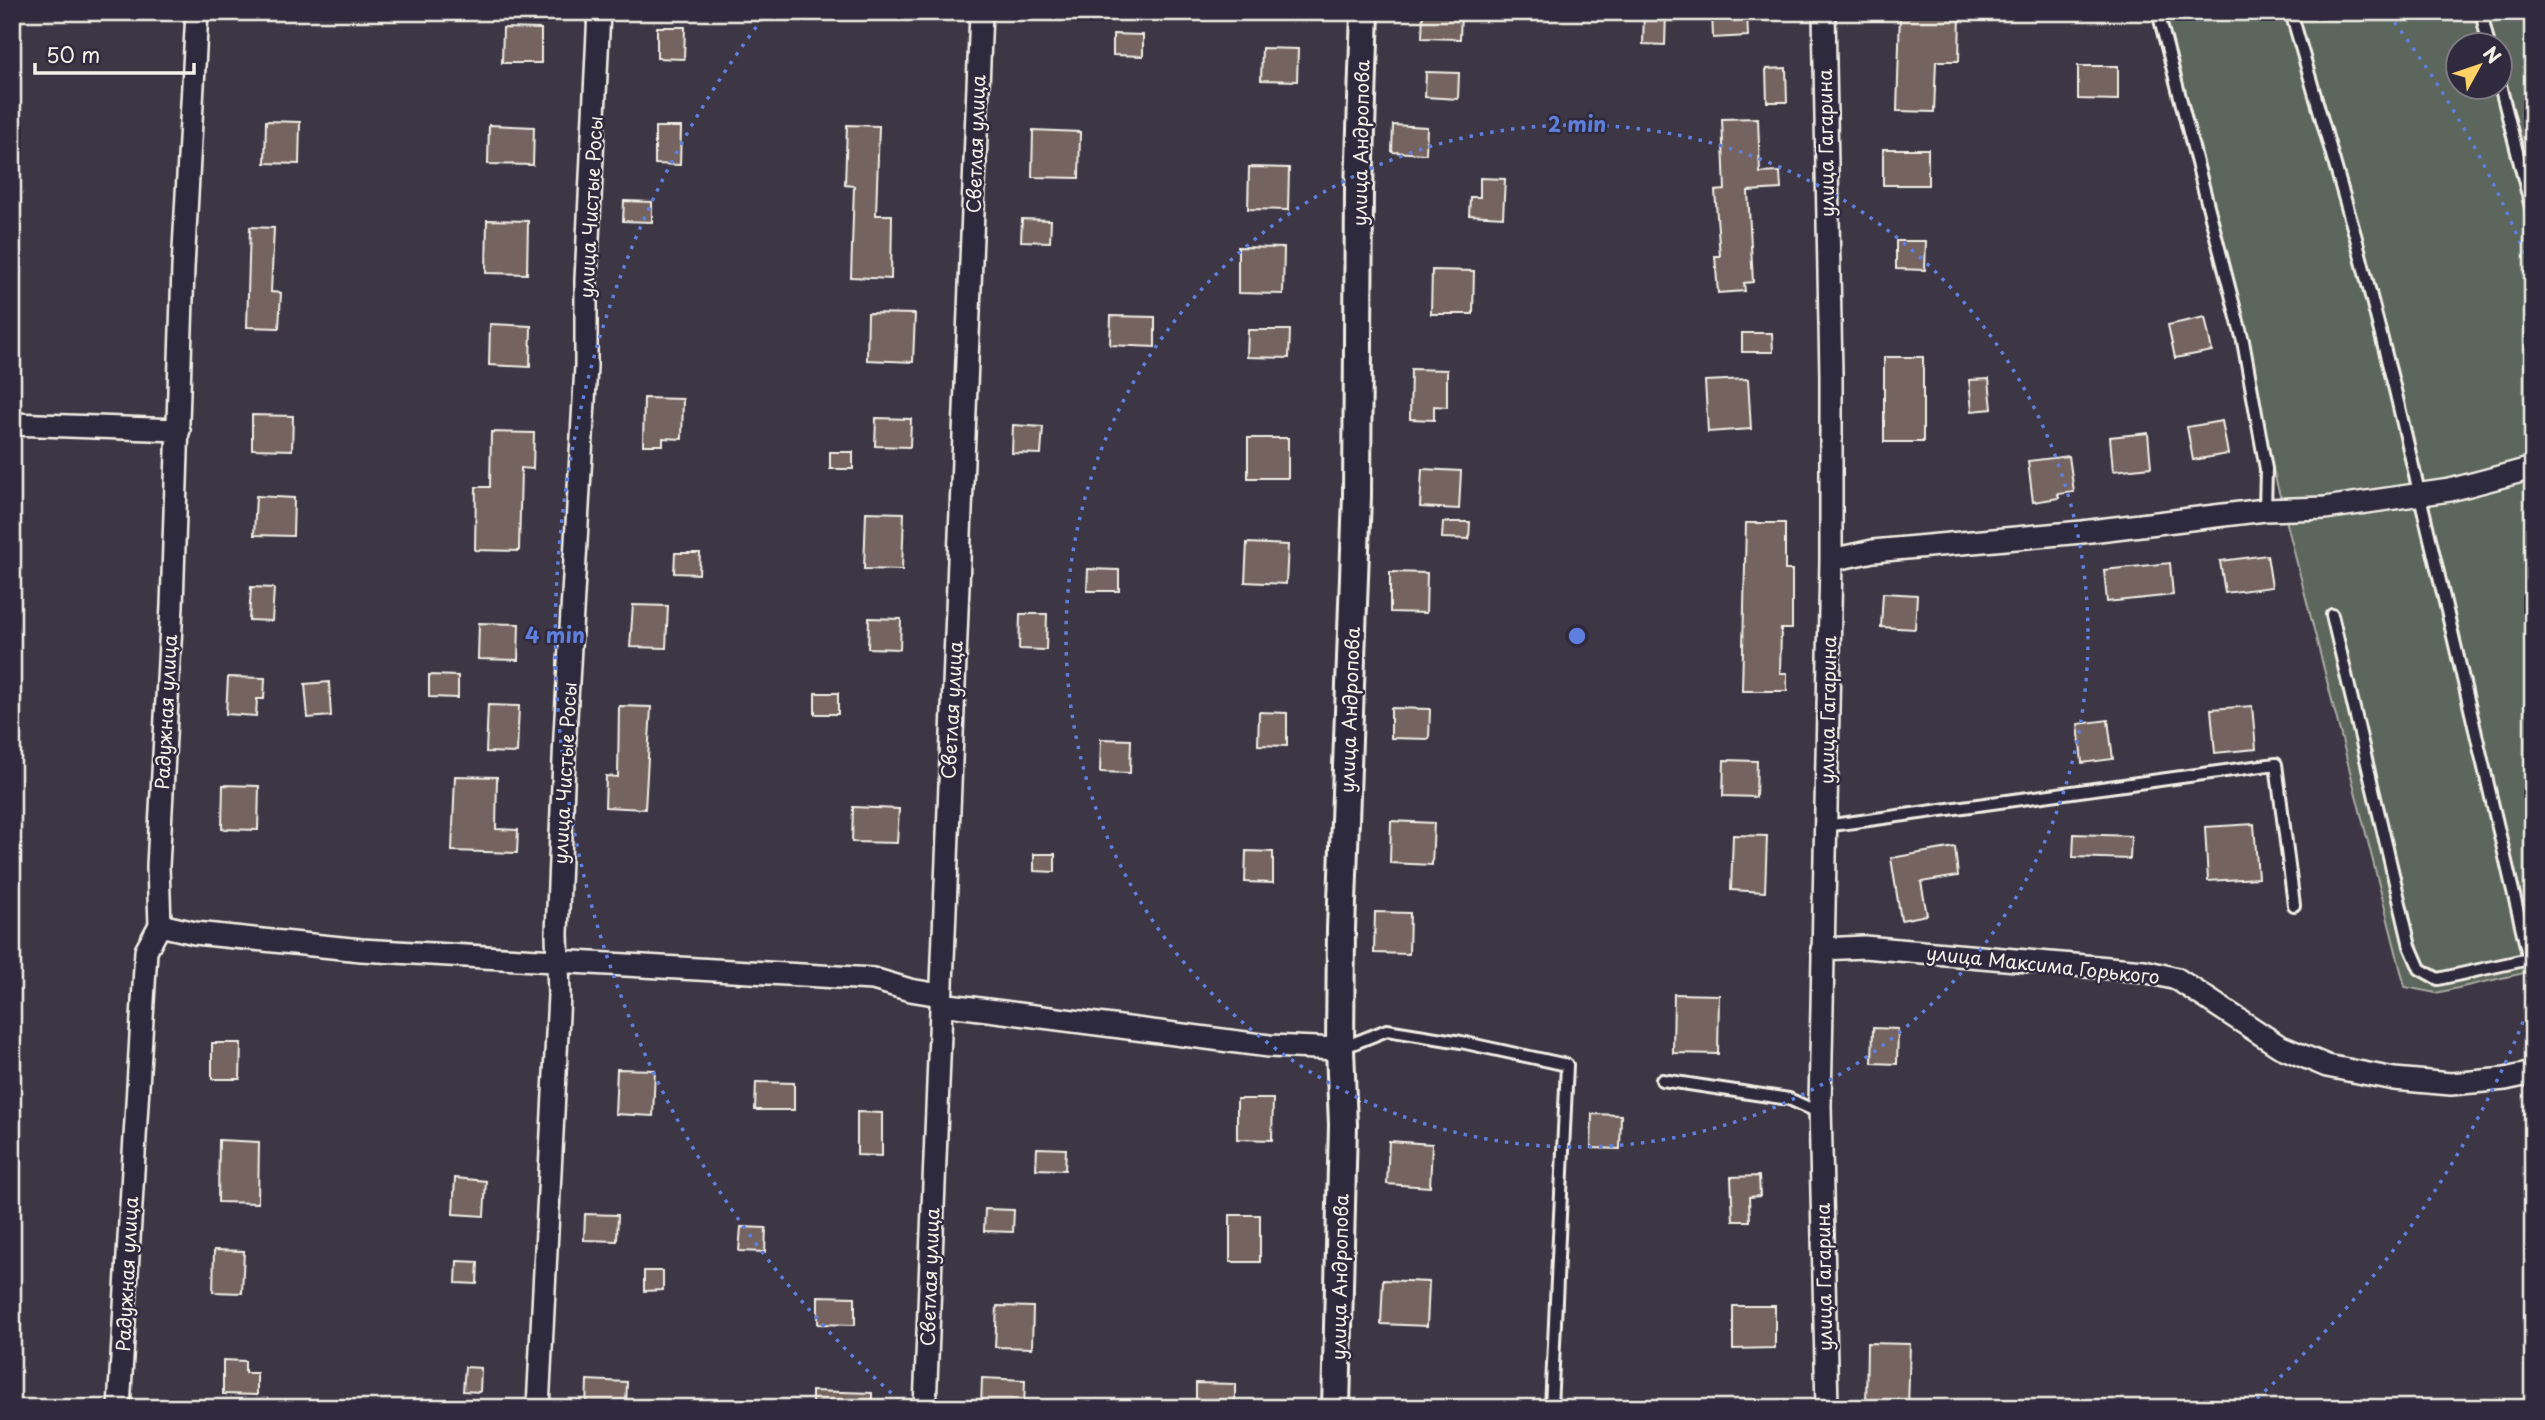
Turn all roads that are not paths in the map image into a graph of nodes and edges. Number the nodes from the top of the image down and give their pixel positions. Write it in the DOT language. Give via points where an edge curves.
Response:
graph roads {
  1 [pos="198,12"];
  2 [pos="599,12"];
  3 [pos="981,12"];
  4 [pos="1364,12"];
  5 [pos="1824,12"];
  6 [pos="2158,12"];
  7 [pos="2291,12"];
  8 [pos="2481,12"];
  9 [pos="2486,32"];
  10 [pos="2504,102"];
  11 [pos="2533,215"];
  12 [pos="12,424"];
  13 [pos="178,430"];
  14 [pos="2533,468"];
  15 [pos="2419,496"];
  16 [pos="2265,510"];
  17 [pos="1831,560"];
  18 [pos="2332,615"];
  19 [pos="1825,826"];
  20 [pos="2294,905"];
  21 [pos="160,925"];
  22 [pos="1822,949"];
  23 [pos="2531,959"];
  24 [pos="558,961"];
  25 [pos="940,1000"];
  26 [pos="1340,1049"];
  27 [pos="2533,1073"];
  28 [pos="1662,1080"];
  29 [pos="1820,1114"];
  30 [pos="119,1408"];
  31 [pos="538,1408"];
  32 [pos="925,1408"];
  33 [pos="1336,1408"];
  34 [pos="1550,1408"];
  35 [pos="1827,1408"];
  1 -- 13 [label="street, Радужная улица"];
  2 -- 24 [label="street, улица Чистые Росы"];
  3 -- 25 [label="street, Светлая улица"];
  4 -- 26 [label="street, улица Андропова" via="1357,496"];
  5 -- 17 [label="street, улица Гагарина"];
  6 -- 16 [label="lane" via="2243,341 2266,469"];
  7 -- 15 [label="lane" via="2356,238"];
  8 -- 9 [label="lane"];
  10 -- 11 [label="lane"];
  12 -- 13 [label="street"];
  13 -- 21 [label="street, Радужная улица" via="158,866"];
  14 -- 15 [label="street"];
  15 -- 16 [label="street"];
  15 -- 23 [label="lane"];
  16 -- 17 [label="street" via="2082,533 1873,551"];
  17 -- 19 [label="street, улица Гагарина"];
  18 -- 23 [label="lane" via="2410,946 2420,969 2438,979"];
  19 -- 20 [label="lane" via="2276,764"];
  19 -- 22 [label="street, улица Гагарина"];
  21 -- 24 [label="street" via="195,933 361,950"];
  21 -- 30 [label="street, Радужная улица" via="146,951"];
  22 -- 27 [label="street, улица Максима Горького" via="1864,947 2144,971 2177,979 2279,1046 2327,1066 2451,1084"];
  22 -- 29 [label="street, улица Гагарина"];
  24 -- 25 [label="street" via="873,979"];
  24 -- 31 [label="street, улица Чистые Росы"];
  25 -- 26 [label="street" via="1269,1046"];
  25 -- 32 [label="street, Светлая улица"];
  26 -- 33 [label="street, улица Андропова" via="1343,1125"];
  26 -- 34 [label="lane" via="1387,1030 1567,1065"];
  28 -- 29 [label="lane" via="1788,1099"];
  29 -- 35 [label="street, улица Гагарина"];
}
